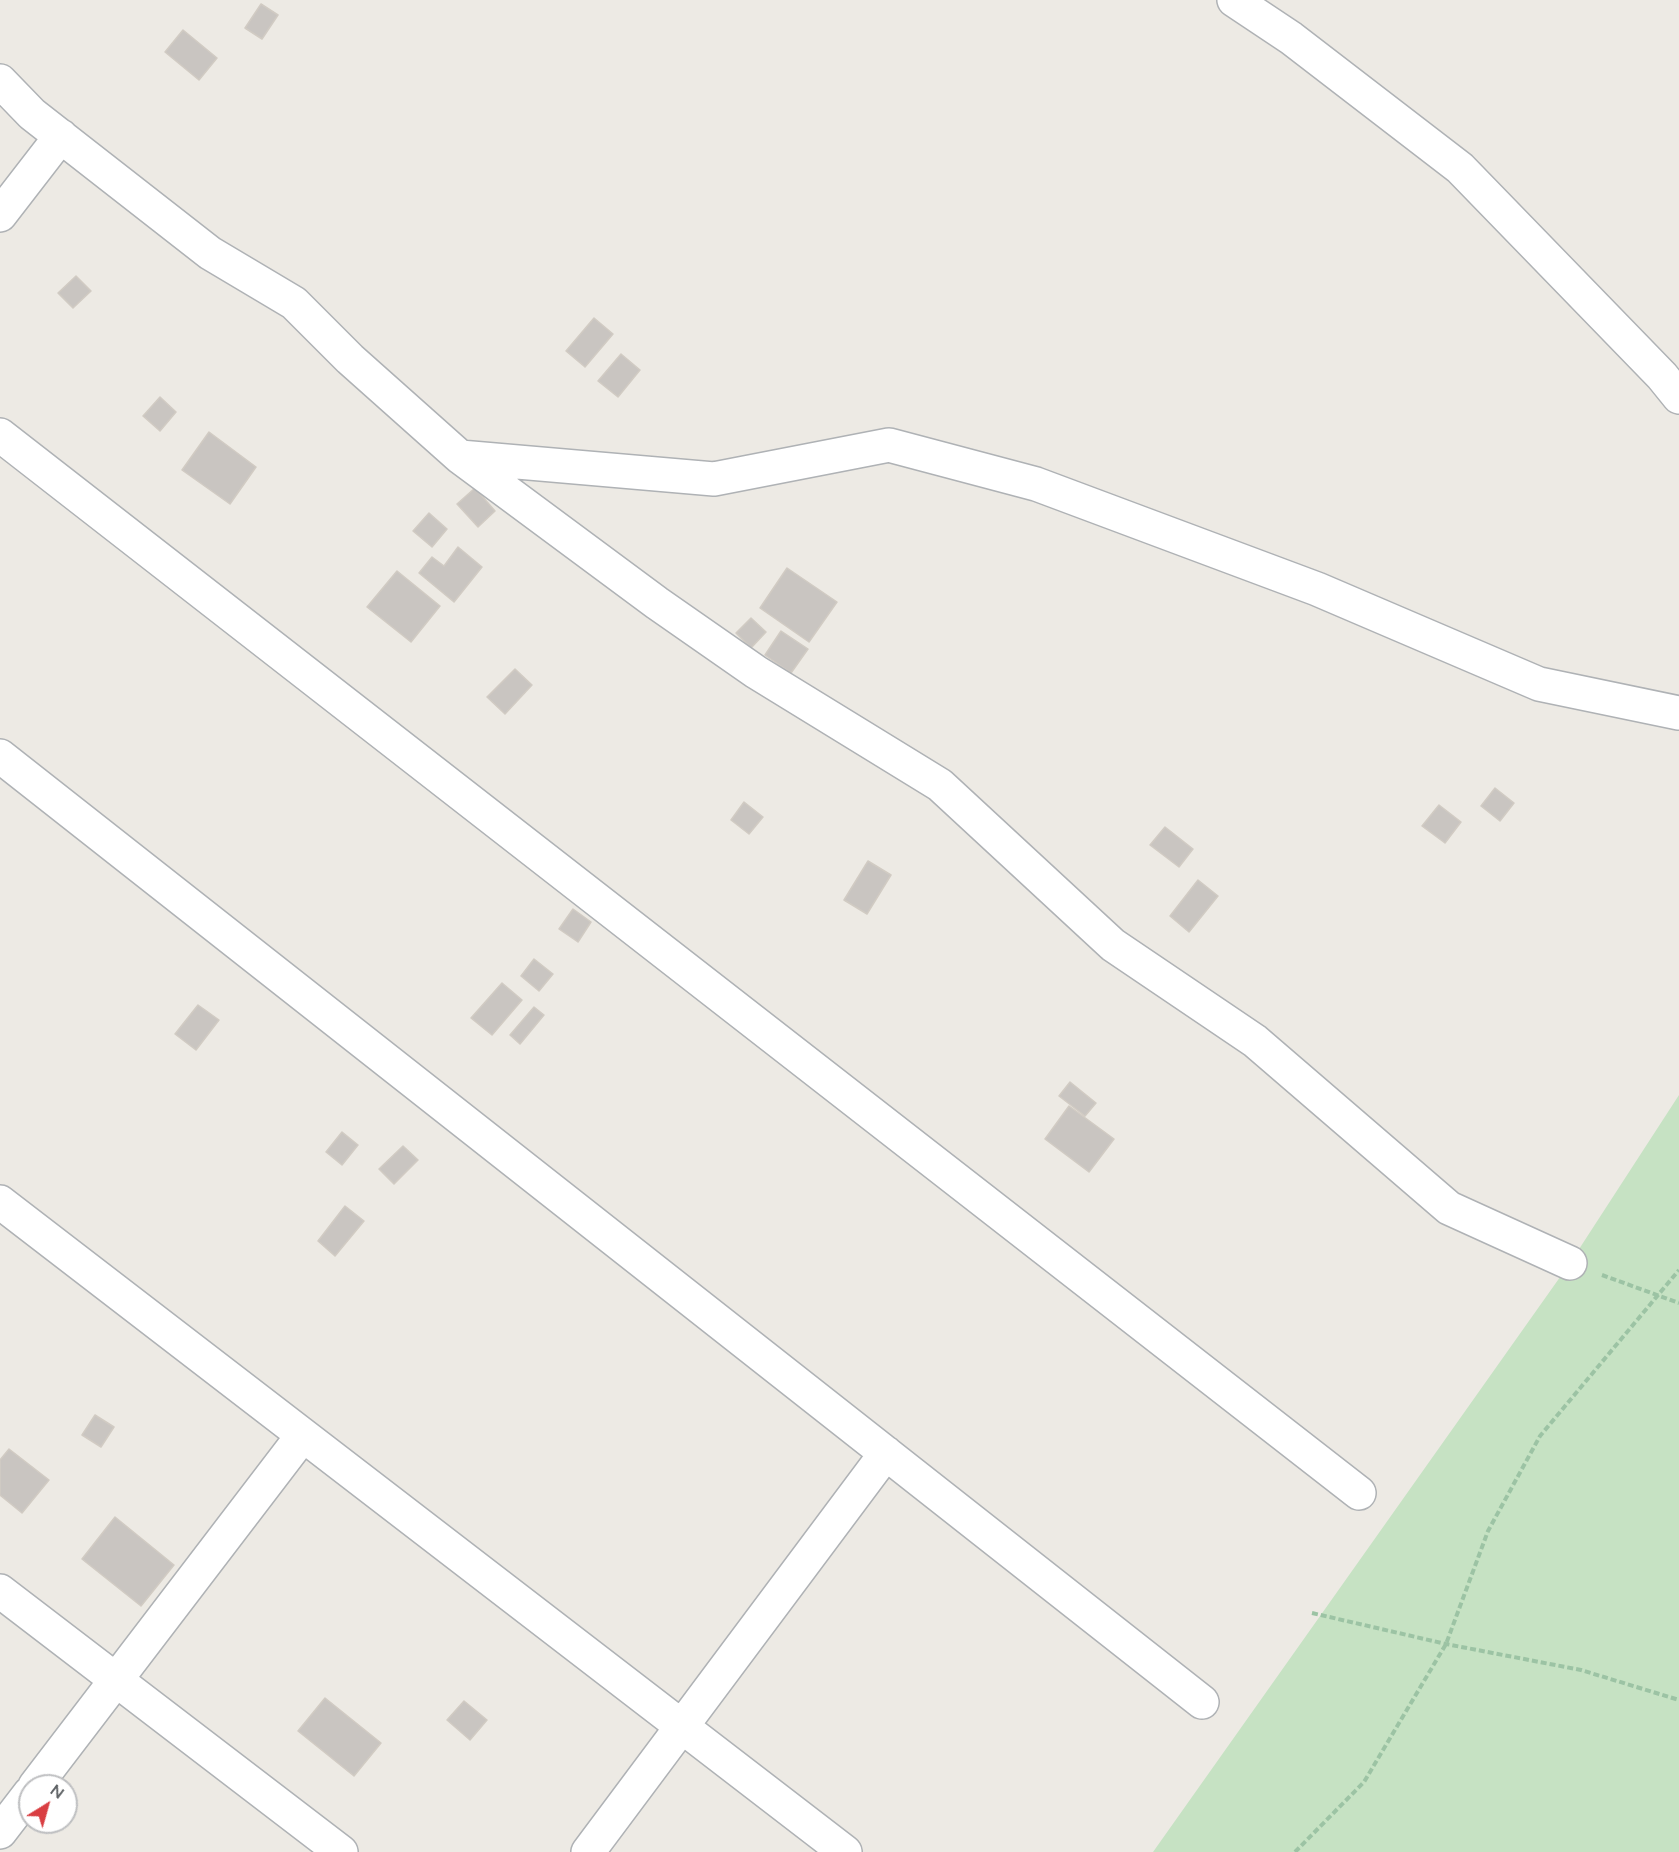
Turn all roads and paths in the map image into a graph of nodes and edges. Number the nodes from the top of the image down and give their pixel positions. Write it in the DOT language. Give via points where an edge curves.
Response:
graph roads {
  1 [pos="1234,0"];
  2 [pos="0,81"];
  3 [pos="61,136"];
  4 [pos="0,215"];
  5 [pos="1679,397"];
  6 [pos="0,435"];
  7 [pos="460,456"];
  8 [pos="1679,713"];
  9 [pos="0,756"];
  10 [pos="0,1202"];
  11 [pos="1570,1263"];
  12 [pos="1679,1270"];
  13 [pos="1658,1295"];
  14 [pos="1679,1303"];
  15 [pos="303,1435"];
  16 [pos="886,1453"];
  17 [pos="1359,1493"];
  18 [pos="0,1591"];
  19 [pos="1312,1613"];
  20 [pos="1446,1644"];
  21 [pos="116,1680"];
  22 [pos="1679,1700"];
  23 [pos="1202,1702"];
  24 [pos="683,1727"];
  25 [pos="44,1774"];
  26 [pos="18,1809"];
  27 [pos="0,1832"];
  28 [pos="341,1852"];
  29 [pos="588,1852"];
  30 [pos="845,1852"];
  31 [pos="1295,1852"];
  1 -- 5 [label="street" via="1291,38 1460,168"];
  2 -- 3 [label="street" via="32,114"];
  3 -- 4 [label="street"];
  3 -- 7 [label="street" via="210,253 294,303 350,359"];
  6 -- 17 [label="street"];
  7 -- 8 [label="street" via="714,479 890,445 1047,488 1317,589 1539,684"];
  7 -- 11 [label="street" via="756,672 940,785 1113,945 1255,1041 1449,1208"];
  9 -- 16 [label="street"];
  10 -- 15 [label="street"];
  11 -- 13 [label="path"];
  12 -- 13 [label="path"];
  13 -- 14 [label="path"];
  13 -- 20 [label="path" via="1540,1436 1488,1531"];
  15 -- 21 [label="street"];
  15 -- 24 [label="street"];
  16 -- 23 [label="street"];
  16 -- 24 [label="street"];
  18 -- 21 [label="street"];
  19 -- 20 [label="path"];
  20 -- 22 [label="path" via="1581,1670"];
  20 -- 31 [label="path" via="1364,1782"];
  21 -- 25 [label="street"];
  21 -- 28 [label="street"];
  24 -- 29 [label="street"];
  24 -- 30 [label="street"];
  26 -- 27 [label="street"];
}
